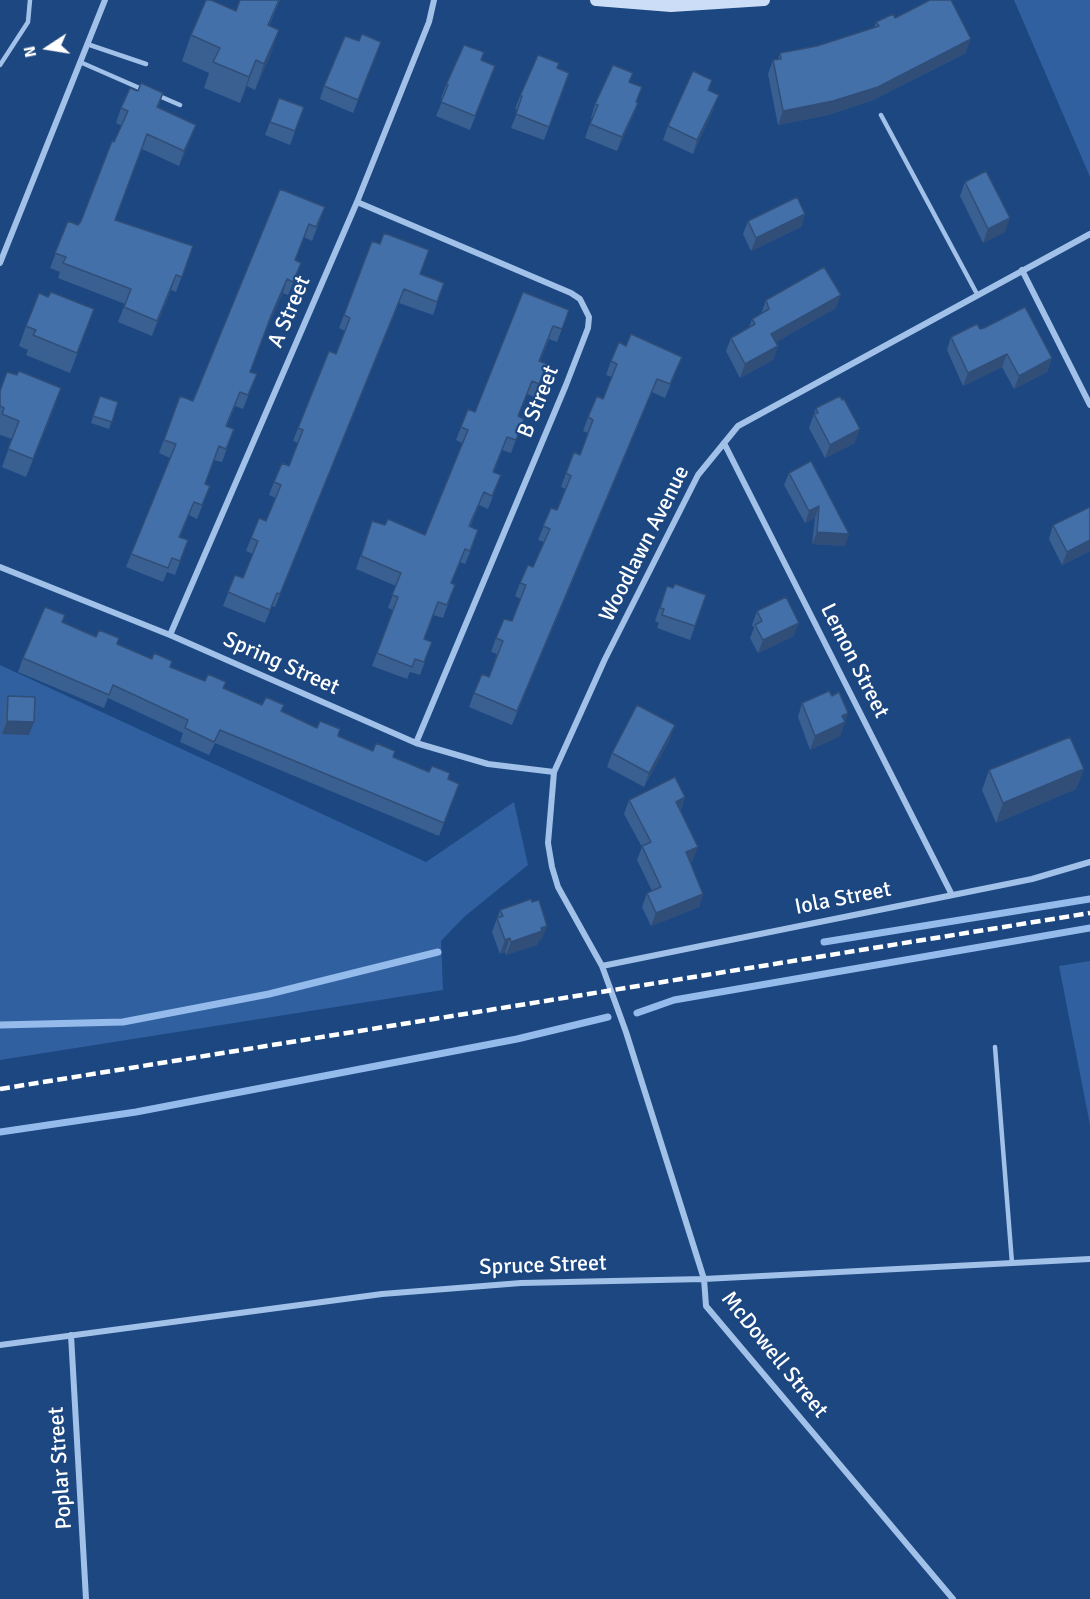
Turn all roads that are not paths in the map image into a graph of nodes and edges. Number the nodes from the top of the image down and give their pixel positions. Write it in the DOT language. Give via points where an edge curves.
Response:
graph roads {
  1 [pos="30,0"];
  2 [pos="105,0"];
  3 [pos="434,0"];
  4 [pos="596,0"];
  5 [pos="764,0"];
  6 [pos="87,44"];
  7 [pos="80,62"];
  8 [pos="146,64"];
  9 [pos="0,65"];
  10 [pos="180,105"];
  11 [pos="881,115"];
  12 [pos="357,202"];
  13 [pos="1090,234"];
  14 [pos="0,263"];
  15 [pos="1022,270"];
  16 [pos="977,294"];
  17 [pos="1090,405"];
  18 [pos="724,443"];
  19 [pos="0,567"];
  20 [pos="171,635"];
  21 [pos="416,743"];
  22 [pos="554,772"];
  23 [pos="1090,862"];
  24 [pos="952,895"];
  25 [pos="602,966"];
  26 [pos="611,990"];
  27 [pos="995,1047"];
  28 [pos="1090,1259"];
  29 [pos="1012,1263"];
  30 [pos="704,1280"];
  31 [pos="71,1335"];
  32 [pos="0,1345"];
  33 [pos="86,1599"];
  34 [pos="953,1599"];
  1 -- 9 [label="lane" via="28,22"];
  2 -- 6 [label="street"];
  3 -- 12 [label="street, A Street" via="429,22"];
  4 -- 5 [label="street" via="681,6"];
  6 -- 7 [label="street"];
  6 -- 8 [label="lane"];
  7 -- 10 [label="lane"];
  7 -- 14 [label="street"];
  11 -- 16 [label="lane"];
  12 -- 20 [label="street, A Street"];
  12 -- 21 [label="street, B Street" via="572,293 586,307 589,317 566,385"];
  13 -- 15 [label="street, Woodlawn Avenue"];
  15 -- 16 [label="street, Woodlawn Avenue"];
  15 -- 17 [label="street"];
  16 -- 18 [label="street, Woodlawn Avenue" via="766,408 738,426"];
  18 -- 22 [label="street, Woodlawn Avenue" via="698,475 605,659"];
  18 -- 24 [label="street, Lemon Street"];
  19 -- 20 [label="street, Spring Street"];
  20 -- 21 [label="street, Spring Street"];
  21 -- 22 [label="street, Spring Street" via="488,764"];
  22 -- 25 [label="street, Woodlawn Avenue" via="548,843 552,867 558,886"];
  23 -- 24 [label="street, Iola Street" via="1032,879"];
  24 -- 25 [label="street, Iola Street"];
  25 -- 26 [label="street, Woodlawn Avenue"];
  26 -- 30 [label="street, McDowell Street"];
  27 -- 29 [label="lane"];
  28 -- 29 [label="street, Spruce Street"];
  29 -- 30 [label="street, Spruce Street"];
  30 -- 31 [label="street, Spruce Street" via="521,1283 382,1294"];
  30 -- 34 [label="street, McDowell Street" via="706,1306"];
  31 -- 32 [label="street, Spruce Street"];
  31 -- 33 [label="street, Poplar Street"];
}
